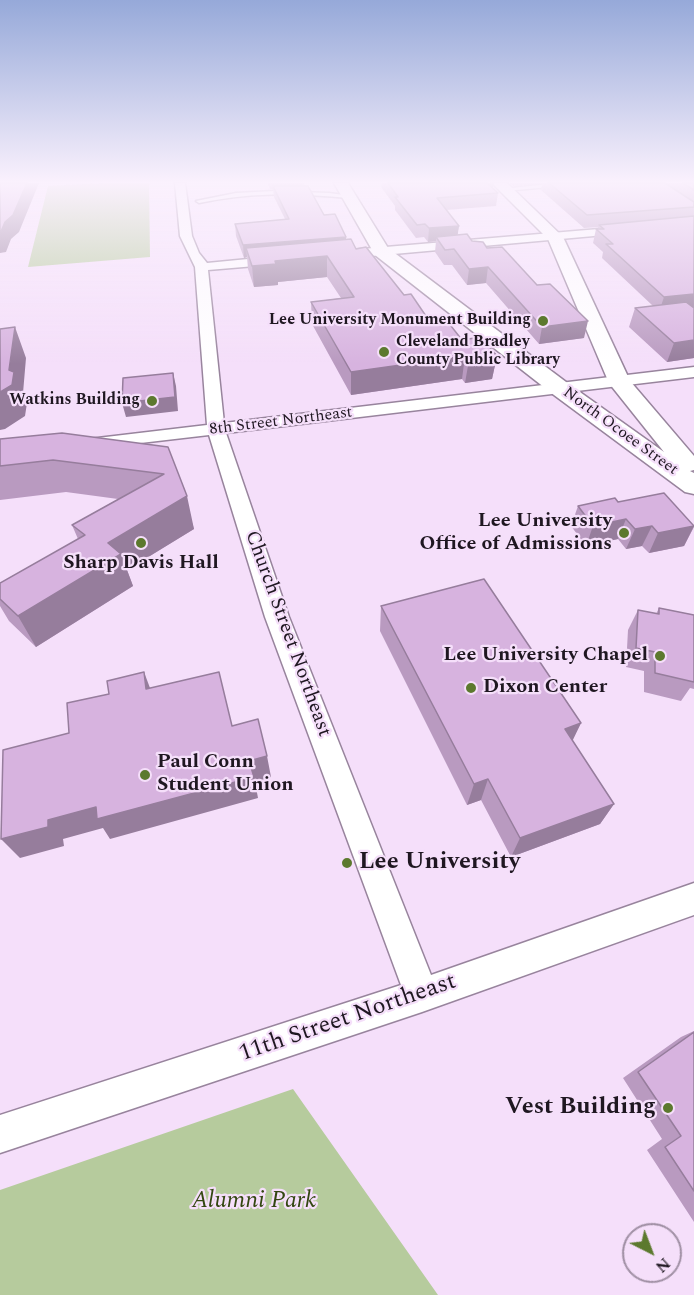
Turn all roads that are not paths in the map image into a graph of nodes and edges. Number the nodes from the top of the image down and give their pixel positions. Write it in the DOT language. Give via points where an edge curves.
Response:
graph roads {
  1 [pos="190,243"];
  2 [pos="377,243"];
  3 [pos="475,243"];
  4 [pos="558,243"];
  5 [pos="381,251"];
  6 [pos="328,255"];
  7 [pos="202,258"];
  8 [pos="294,258"];
  9 [pos="694,372"];
  10 [pos="620,383"];
  11 [pos="562,390"];
  12 [pos="216,429"];
  13 [pos="68,447"];
  14 [pos="694,473"];
  15 [pos="694,486"];
  16 [pos="694,899"];
  17 [pos="422,995"];
  18 [pos="0,1134"];
  1 -- 7 [label="street, Church Street Northeast" via="194,257"];
  2 -- 5 [label="main road, North Ocoee Street"];
  3 -- 5 [label="street"];
  4 -- 10 [label="main road"];
  5 -- 6 [label="street"];
  5 -- 11 [label="main road, North Ocoee Street"];
  7 -- 8 [label="street"];
  7 -- 12 [label="street, Church Street Northeast"];
  9 -- 10 [label="street, 8th Street Northeast"];
  10 -- 11 [label="street, 8th Street Northeast"];
  10 -- 14 [label="main road"];
  11 -- 12 [label="street, 8th Street Northeast"];
  11 -- 15 [label="main road, North Ocoee Street"];
  12 -- 13 [label="street, 8th Street Northeast"];
  12 -- 17 [label="street, Church Street Northeast" via="277,617"];
  16 -- 17 [label="street, 11th Street Northeast"];
  17 -- 18 [label="street, 11th Street Northeast"];
}
